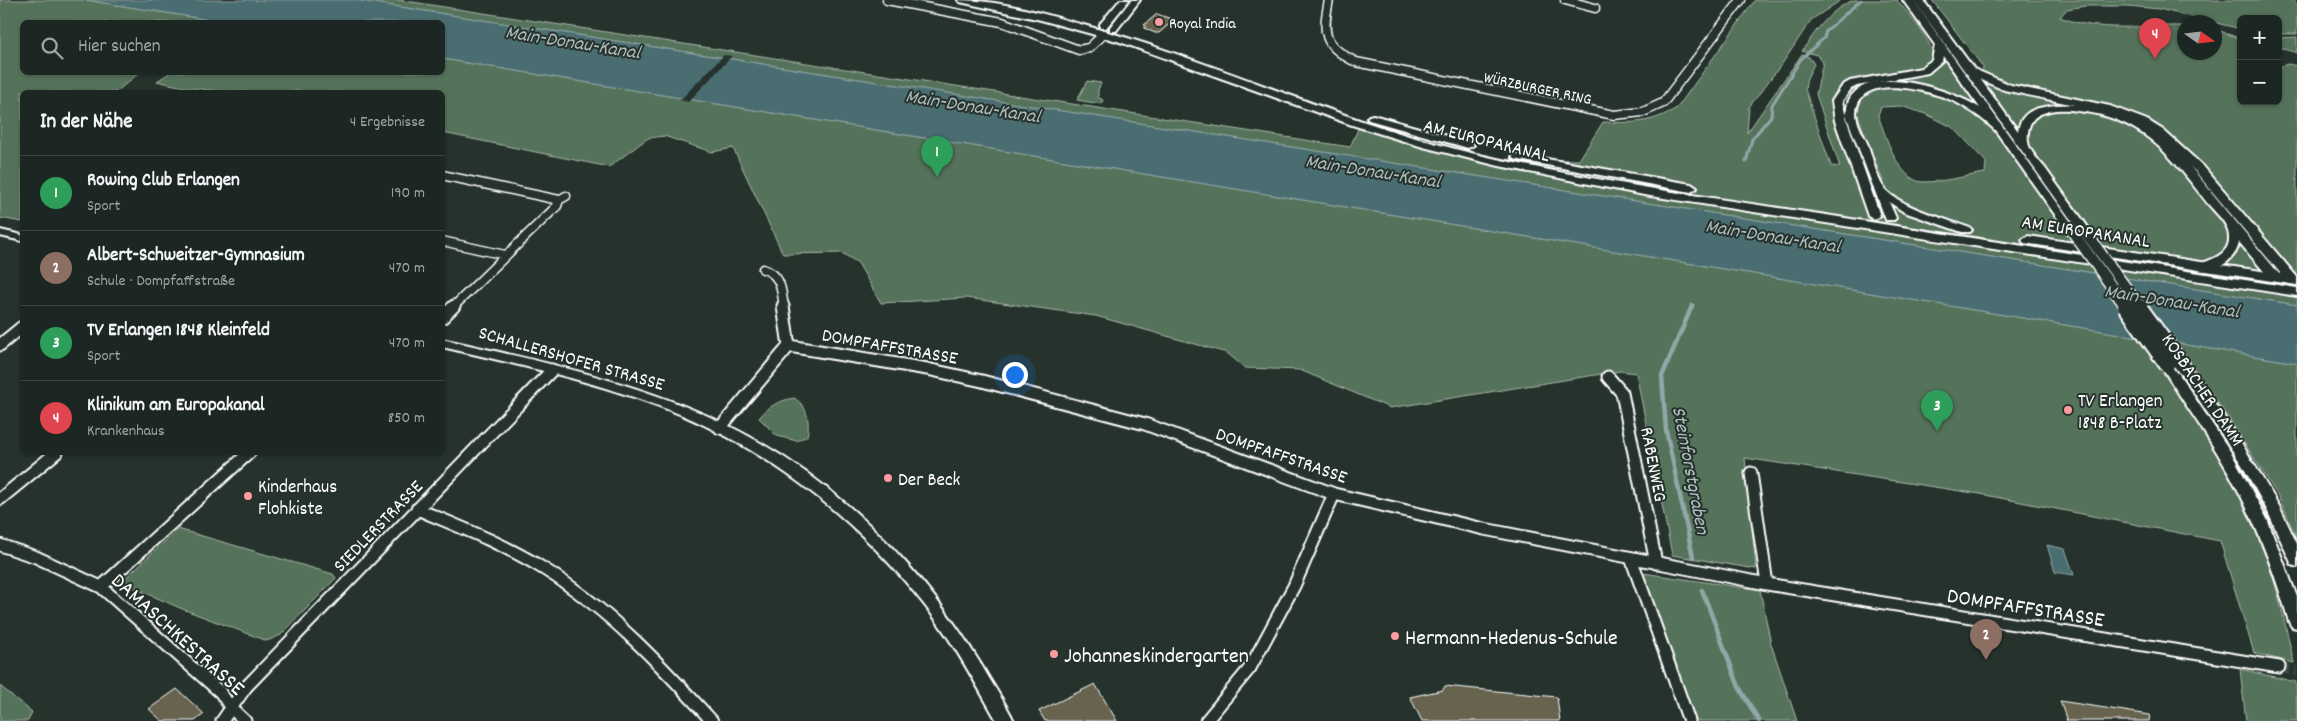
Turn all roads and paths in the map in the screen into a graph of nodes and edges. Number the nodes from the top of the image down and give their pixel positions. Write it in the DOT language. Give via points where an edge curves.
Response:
graph roads {
  1 [pos="887,0"];
  2 [pos="963,0"];
  3 [pos="999,0"];
  4 [pos="1125,0"];
  5 [pos="1136,0"];
  6 [pos="1329,0"];
  7 [pos="1565,0"];
  8 [pos="1741,0"];
  9 [pos="1908,0"];
  10 [pos="1918,0"];
  11 [pos="1595,8"];
  12 [pos="1106,29"];
  13 [pos="1940,45"];
  14 [pos="1970,71"];
  15 [pos="2000,128"];
  16 [pos="2024,145"];
  17 [pos="445,176"];
  18 [pos="1882,192"];
  19 [pos="1883,222"];
  20 [pos="2231,225"];
  21 [pos="1966,230"];
  22 [pos="0,233"];
  23 [pos="20,238"];
  24 [pos="445,242"];
  25 [pos="505,255"];
  26 [pos="2202,267"];
  27 [pos="763,269"];
  28 [pos="2289,285"];
  29 [pos="445,315"];
  30 [pos="20,329"];
  31 [pos="445,344"];
  32 [pos="0,345"];
  33 [pos="789,346"];
  34 [pos="552,370"];
  35 [pos="1608,377"];
  36 [pos="720,428"];
  37 [pos="53,455"];
  38 [pos="247,455"];
  39 [pos="1751,473"];
  40 [pos="1334,494"];
  41 [pos="0,499"];
  42 [pos="417,509"];
  43 [pos="0,545"];
  44 [pos="1631,558"];
  45 [pos="2297,562"];
  46 [pos="1656,563"];
  47 [pos="1767,584"];
  48 [pos="102,588"];
  49 [pos="2297,622"];
  50 [pos="2278,667"];
  51 [pos="230,707"];
  52 [pos="222,721"];
  53 [pos="244,721"];
  54 [pos="712,721"];
  55 [pos="1006,721"];
  56 [pos="1206,721"];
  57 [pos="1689,721"];
  1 -- 12 [label="street" via="1002,22 1079,50 1089,48"];
  2 -- 12 [label="main road, AM EUROPAKANAL"];
  3 -- 12 [label="main road, AM EUROPAKANAL"];
  4 -- 12 [label="street"];
  5 -- 12 [label="street"];
  6 -- 8 [label="street, WÜRZBURGER RING" via="1323,26 1327,41 1356,62 1606,116 1629,116 1664,103"];
  7 -- 11 [label="street"];
  9 -- 13 [label="main road"];
  10 -- 14 [label="main road"];
  12 -- 19 [label="main road, AM EUROPAKANAL" via="1357,124 1487,160 1644,190"];
  13 -- 15 [label="street, KOSBACHER DAMM"];
  13 -- 19 [label="main road" via="1937,61 1924,71 1854,83 1837,101 1841,121"];
  14 -- 16 [label="street, KOSBACHER DAMM"];
  14 -- 28 [label="main road" via="2026,94 2079,102 2125,114 2165,134 2188,156"];
  15 -- 18 [label="street" via="1961,102 1919,87 1886,84 1861,92 1851,105 1851,115"];
  15 -- 49 [label="street, KOSBACHER DAMM, bridge" via="2211,429 2247,490 2280,565"];
  16 -- 20 [label="street" via="2026,119 2041,110 2066,107 2116,117 2143,129 2172,152"];
  16 -- 45 [label="street, KOSBACHER DAMM, bridge" via="2251,466"];
  17 -- 25 [label="street" via="563,198"];
  18 -- 19 [label="street"];
  18 -- 21 [label="street" via="1916,214"];
  19 -- 21 [label="main road, AM EUROPAKANAL"];
  19 -- 28 [label="main road, AM EUROPAKANAL"];
  20 -- 26 [label="street" via="2235,240 2230,254 2219,262"];
  20 -- 28 [label="street"];
  21 -- 26 [label="main road, AM EUROPAKANAL"];
  22 -- 23 [label="street"];
  24 -- 25 [label="street"];
  25 -- 29 [label="street"];
  26 -- 28 [label="main road, AM EUROPAKANAL"];
  27 -- 33 [label="street" via="772,272 780,281"];
  30 -- 32 [label="street"];
  31 -- 34 [label="street, SCHALLERSHOFER STRASSE"];
  33 -- 36 [label="street"];
  33 -- 40 [label="street, DOMPFAFFSTRASSE" via="960,375 1124,419"];
  34 -- 36 [label="street, SCHALLERSHOFER STRASSE" via="644,396"];
  34 -- 42 [label="street, SIEDLERSTRASSE"];
  35 -- 46 [label="street, RABENWEG" via="1622,393"];
  36 -- 55 [label="street, SCHALLERSHOFER STRASSE" via="780,460 812,482 899,562 951,631"];
  37 -- 41 [label="street"];
  38 -- 48 [label="street"];
  39 -- 47 [label="street"];
  40 -- 44 [label="street, DOMPFAFFSTRASSE" via="1484,529"];
  40 -- 56 [label="street" via="1294,586 1250,668"];
  42 -- 51 [label="street, SIEDLERSTRASSE"];
  42 -- 54 [label="street" via="495,542 578,592 649,652"];
  43 -- 48 [label="street, DAMASCHKESTRASSE" via="36,557"];
  44 -- 46 [label="street, DOMPFAFFSTRASSE"];
  44 -- 57 [label="street"];
  46 -- 47 [label="street, DOMPFAFFSTRASSE"];
  47 -- 50 [label="street, DOMPFAFFSTRASSE"];
  48 -- 51 [label="street, DAMASCHKESTRASSE" via="220,693"];
  51 -- 52 [label="street, SIEDLERSTRASSE"];
  51 -- 53 [label="street, DAMASCHKESTRASSE"];
}
